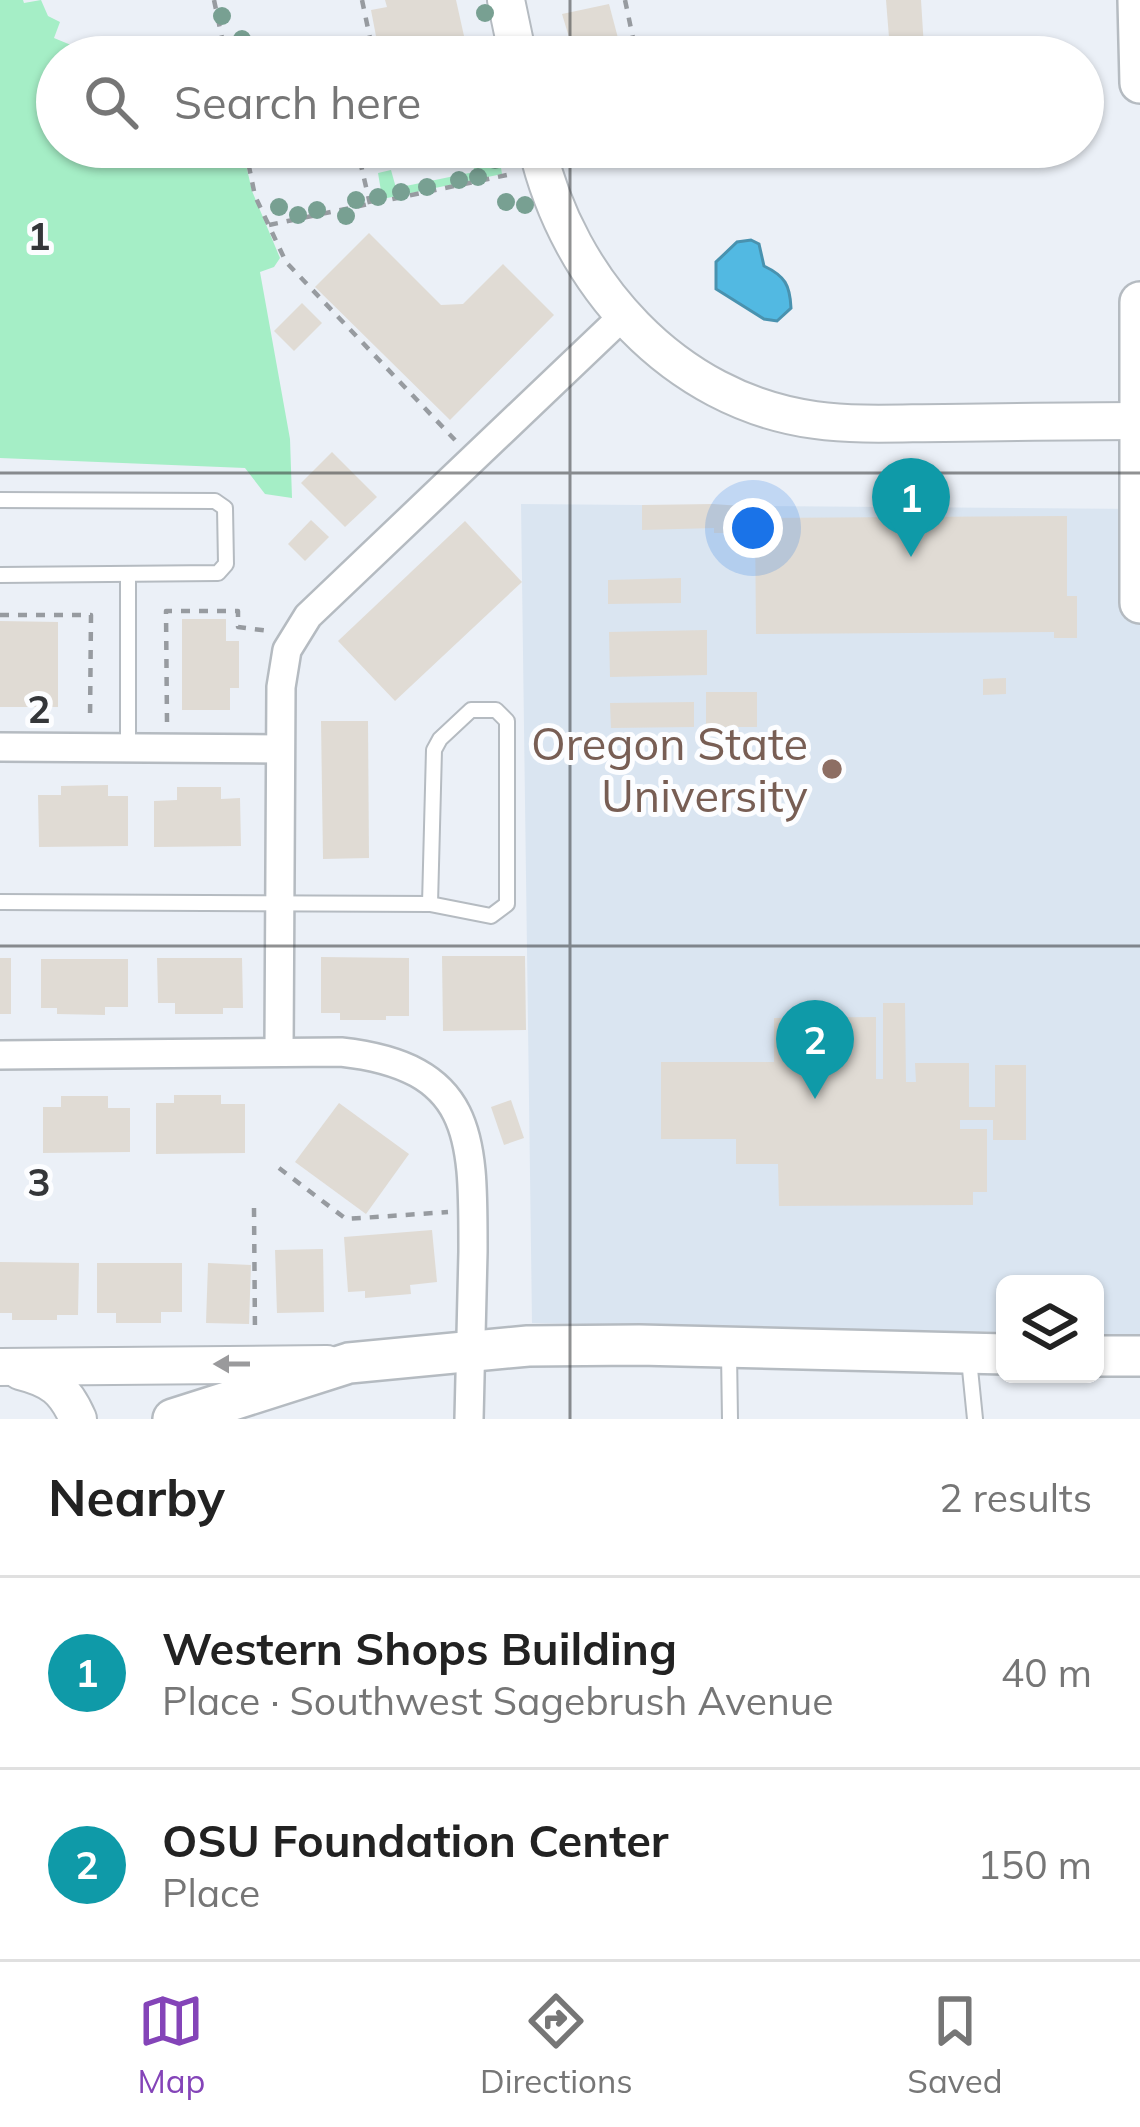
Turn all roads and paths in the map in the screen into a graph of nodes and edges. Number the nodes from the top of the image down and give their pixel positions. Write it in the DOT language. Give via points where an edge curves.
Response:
graph roads {
  1 [pos="214,0"];
  2 [pos="362,0"];
  3 [pos="506,0"];
  4 [pos="625,0"];
  5 [pos="1138,0"];
  6 [pos="222,36"];
  7 [pos="370,36"];
  8 [pos="514,36"];
  9 [pos="633,36"];
  10 [pos="1140,83"];
  11 [pos="249,168"];
  12 [pos="362,168"];
  13 [pos="543,168"];
  14 [pos="507,176"];
  15 [pos="370,204"];
  16 [pos="269,225"];
  17 [pos="1140,302"];
  18 [pos="622,316"];
  19 [pos="1138,421"];
  20 [pos="455,440"];
  21 [pos="0,500"];
  22 [pos="128,574"];
  23 [pos="0,575"];
  24 [pos="1140,603"];
  25 [pos="0,615"];
  26 [pos="269,631"];
  27 [pos="90,722"];
  28 [pos="167,722"];
  29 [pos="0,747"];
  30 [pos="128,748"];
  31 [pos="279,749"];
  32 [pos="0,902"];
  33 [pos="430,904"];
  34 [pos="280,905"];
  35 [pos="279,1051"];
  36 [pos="0,1055"];
  37 [pos="279,1168"];
  38 [pos="254,1208"];
  39 [pos="473,1211"];
  40 [pos="255,1333"];
  41 [pos="729,1348"];
  42 [pos="471,1351"];
  43 [pos="987,1354"];
  44 [pos="1104,1356"];
  45 [pos="1140,1356"];
  46 [pos="349,1364"];
  47 [pos="0,1368"];
  48 [pos="78,1419"];
  49 [pos="173,1419"];
  50 [pos="469,1419"];
  51 [pos="730,1419"];
  52 [pos="975,1419"];
  1 -- 6 [label="path"];
  2 -- 7 [label="path"];
  3 -- 8 [label="street"];
  4 -- 9 [label="path"];
  5 -- 10 [label="main road"];
  11 -- 16 [label="path"];
  12 -- 15 [label="path"];
  13 -- 18 [label="street" via="575,249"];
  14 -- 15 [label="path"];
  15 -- 16 [label="path"];
  16 -- 20 [label="path" via="292,271"];
  17 -- 19 [label="main road"];
  18 -- 19 [label="street" via="726,394 812,420"];
  18 -- 31 [label="street" via="308,616 287,650"];
  19 -- 24 [label="main road"];
  21 -- 22 [label="lane" via="225,508 226,564 218,573"];
  22 -- 23 [label="lane"];
  22 -- 30 [label="lane"];
  25 -- 27 [label="path" via="91,615"];
  26 -- 28 [label="path" via="238,627 238,611 166,611"];
  29 -- 30 [label="street"];
  30 -- 31 [label="street"];
  31 -- 34 [label="street"];
  32 -- 34 [label="lane"];
  33 -- 33 [label="lane" via="491,916 507,904 507,721 496,710 471,710 434,750"];
  33 -- 34 [label="lane"];
  34 -- 35 [label="street"];
  35 -- 36 [label="street"];
  35 -- 39 [label="street" via="396,1061 436,1086 465,1130"];
  37 -- 39 [label="path" via="346,1219"];
  38 -- 40 [label="path"];
  39 -- 42 [label="street"];
  41 -- 42 [label="main road"];
  41 -- 43 [label="main road"];
  41 -- 51 [label="lane"];
  42 -- 46 [label="main road"];
  42 -- 50 [label="street"];
  43 -- 52 [label="lane"];
  44 -- 45 [label="main road"];
  46 -- 47 [label="street, one-way"];
  46 -- 49 [label="main road"];
  47 -- 48 [label="street" via="47,1378 66,1393"];
}
